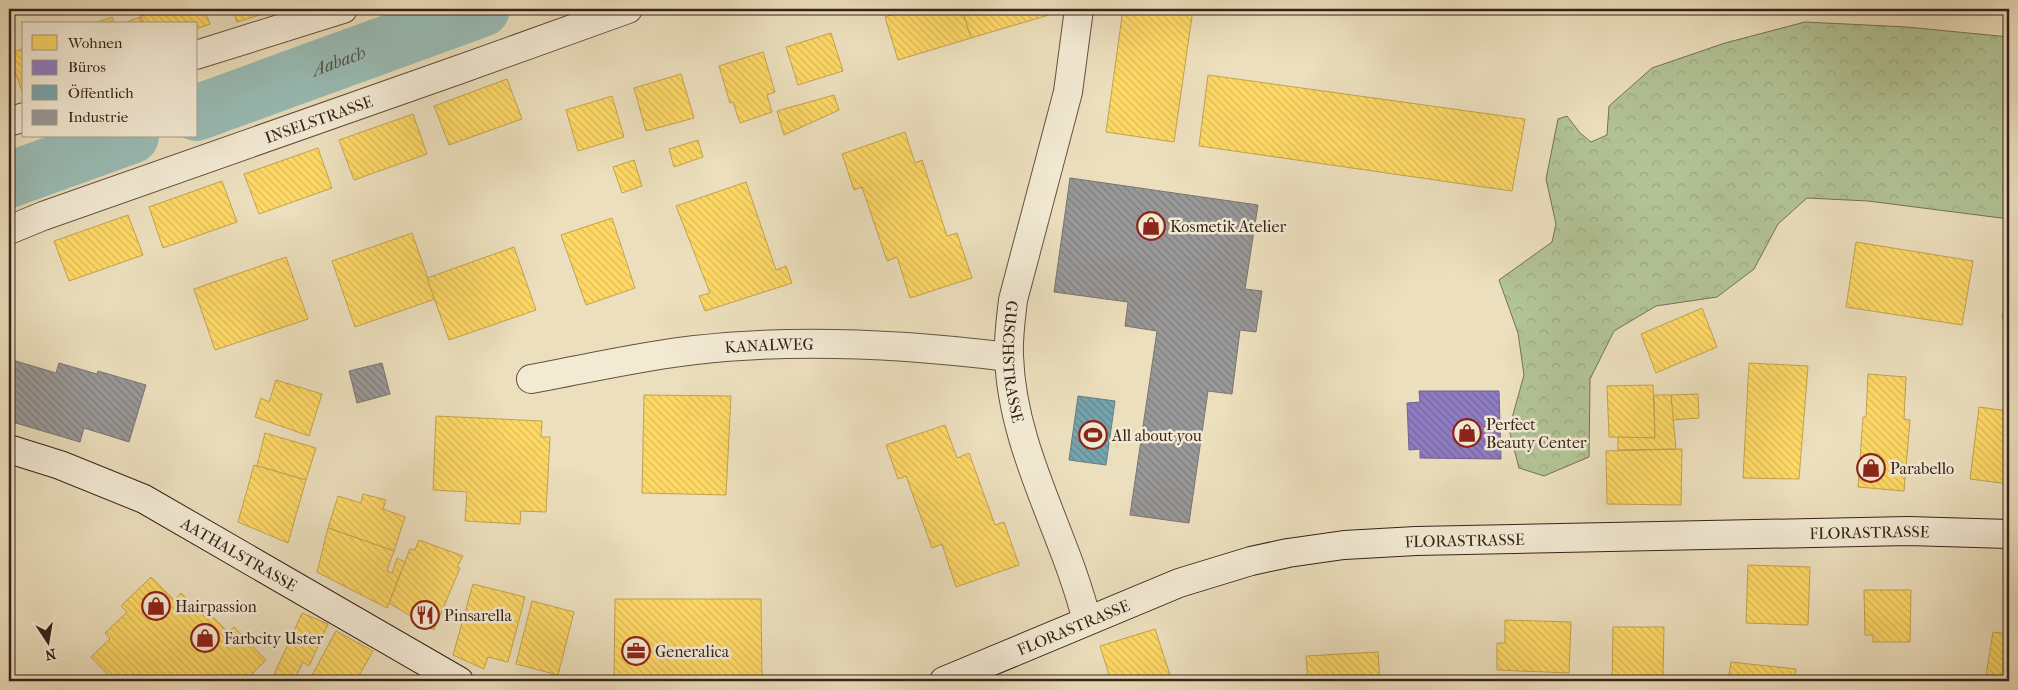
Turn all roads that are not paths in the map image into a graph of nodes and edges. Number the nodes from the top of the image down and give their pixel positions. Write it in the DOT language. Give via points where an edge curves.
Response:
graph roads {
  1 [pos="343,9"];
  2 [pos="628,9"];
  3 [pos="1079,9"];
  4 [pos="198,54"];
  5 [pos="22,118"];
  6 [pos="9,122"];
  7 [pos="9,230"];
  8 [pos="1009,357"];
  9 [pos="531,379"];
  10 [pos="9,450"];
  11 [pos="2009,534"];
  12 [pos="1087,621"];
  13 [pos="459,681"];
  14 [pos="944,681"];
  1 -- 4 [label="street"];
  2 -- 7 [label="street, INSELSTRASSE"];
  3 -- 8 [label="street, GUSCHSTRASSE" via="1068,92 1013,300"];
  5 -- 6 [label="street"];
  8 -- 9 [label="street, KANALWEG" via="939,348 745,346 695,350"];
  8 -- 12 [label="street, GUSCHSTRASSE" via="1019,424 1080,593"];
  10 -- 13 [label="street, AATHALSTRASSE" via="60,465 144,499"];
  11 -- 12 [label="street, FLORASTRASSE" via="1908,530 1344,545 1251,561 1182,582"];
  12 -- 14 [label="street, FLORASTRASSE"];
}
